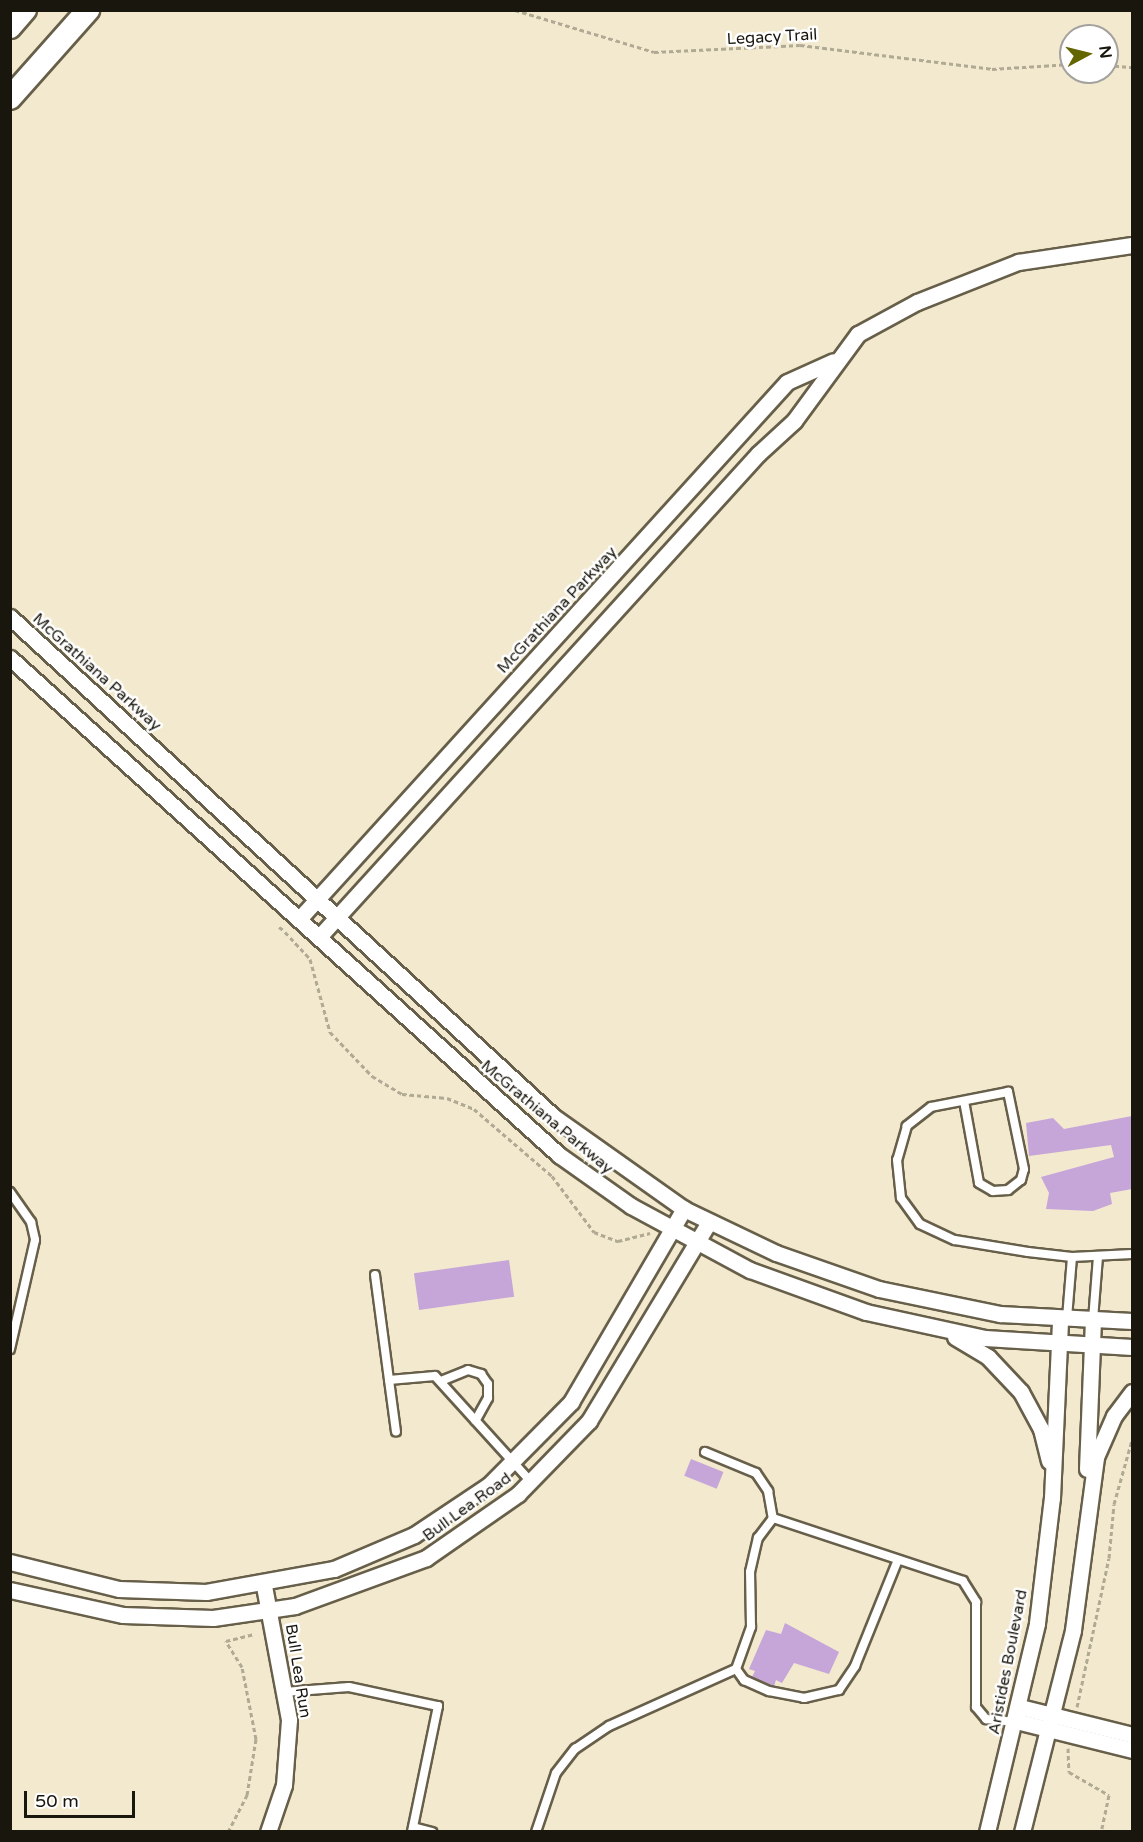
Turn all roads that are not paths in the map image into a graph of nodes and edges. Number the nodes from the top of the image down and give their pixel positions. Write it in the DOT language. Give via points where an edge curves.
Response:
graph roads {
  1 [pos="25,10"];
  2 [pos="88,10"];
  3 [pos="10,27"];
  4 [pos="10,98"];
  5 [pos="1132,244"];
  6 [pos="834,361"];
  7 [pos="10,617"];
  8 [pos="10,658"];
  9 [pos="317,900"];
  10 [pos="300,918"];
  11 [pos="337,919"];
  12 [pos="319,937"];
  13 [pos="964,1101"];
  14 [pos="10,1192"];
  15 [pos="684,1209"];
  16 [pos="709,1222"];
  17 [pos="672,1230"];
  18 [pos="696,1243"];
  19 [pos="1132,1254"];
  20 [pos="1072,1257"];
  21 [pos="1098,1257"];
  22 [pos="375,1275"];
  23 [pos="1064,1320"];
  24 [pos="1093,1321"];
  25 [pos="1132,1321"];
  26 [pos="942,1330"];
  27 [pos="1059,1346"];
  28 [pos="1092,1347"];
  29 [pos="1132,1347"];
  30 [pos="10,1349"];
  31 [pos="389,1380"];
  32 [pos="441,1381"];
  33 [pos="1132,1392"];
  34 [pos="476,1421"];
  35 [pos="396,1432"];
  36 [pos="705,1452"];
  37 [pos="513,1464"];
  38 [pos="531,1482"];
  39 [pos="1052,1498"];
  40 [pos="773,1518"];
  41 [pos="1084,1541"];
  42 [pos="10,1562"];
  43 [pos="897,1563"];
  44 [pos="264,1586"];
  45 [pos="10,1590"];
  46 [pos="270,1611"];
  47 [pos="736,1669"];
  48 [pos="284,1692"];
  49 [pos="1018,1714"];
  50 [pos="1050,1722"];
  51 [pos="1073,1728"];
  52 [pos="1132,1735"];
  53 [pos="1132,1750"];
  54 [pos="412,1829"];
  55 [pos="268,1832"];
  56 [pos="432,1832"];
  57 [pos="536,1832"];
  58 [pos="987,1832"];
  59 [pos="1022,1832"];
  1 -- 3 [label="main road"];
  2 -- 4 [label="main road"];
  5 -- 6 [label="street, McGrathiana Parkway" via="1018,262 886,317 858,334"];
  6 -- 9 [label="street, McGrathiana Parkway" via="787,382"];
  6 -- 11 [label="street, McGrathiana Parkway" via="794,421 758,454"];
  7 -- 9 [label="street, McGrathiana Parkway"];
  8 -- 10 [label="street, McGrathiana Parkway"];
  9 -- 10 [label="street, McGrathiana Parkway"];
  9 -- 11 [label="street, McGrathiana Parkway"];
  10 -- 12 [label="street, McGrathiana Parkway"];
  11 -- 12 [label="street, McGrathiana Parkway"];
  11 -- 15 [label="street, McGrathiana Parkway" via="554,1117"];
  12 -- 17 [label="street, McGrathiana Parkway" via="559,1155"];
  13 -- 13 [label="lane" via="1008,1092 1024,1169 1008,1190 993,1191 979,1183"];
  13 -- 20 [label="lane" via="931,1107 907,1126 897,1160 900,1198 920,1224 955,1240"];
  14 -- 30 [label="lane" via="31,1222 35,1240"];
  15 -- 16 [label="street, McGrathiana Parkway"];
  15 -- 17 [label="street, Bull Lea Road"];
  16 -- 18 [label="street, Bull Lea Road"];
  16 -- 23 [label="street, McGrathiana Parkway" via="776,1253 879,1289 961,1308"];
  17 -- 18 [label="street, McGrathiana Parkway"];
  17 -- 37 [label="street, Bull Lea Road" via="589,1377"];
  18 -- 26 [label="street, McGrathiana Parkway" via="816,1296"];
  18 -- 38 [label="street, Bull Lea Road" via="610,1392"];
  19 -- 21 [label="lane"];
  20 -- 21 [label="lane"];
  20 -- 23 [label="lane"];
  21 -- 24 [label="lane"];
  22 -- 31 [label="lane"];
  23 -- 24 [label="street, McGrathiana Parkway"];
  23 -- 27 [label="street, Aristides Boulevard"];
  24 -- 25 [label="street, McGrathiana Parkway"];
  24 -- 28 [label="street"];
  26 -- 27 [label="street, McGrathiana Parkway"];
  26 -- 39 [label="street, Aristides Boulevard" via="988,1358 1021,1392 1047,1450"];
  27 -- 28 [label="street, McGrathiana Parkway"];
  27 -- 39 [label="street, Aristides Boulevard"];
  28 -- 29 [label="street, McGrathiana Parkway"];
  28 -- 41 [label="street"];
  31 -- 32 [label="lane" via="431,1375"];
  31 -- 35 [label="lane"];
  32 -- 34 [label="lane"];
  32 -- 34 [label="lane" via="468,1370 481,1374 488,1384 488,1398"];
  33 -- 41 [label="street" via="1114,1416 1096,1458"];
  34 -- 37 [label="lane"];
  36 -- 40 [label="lane" via="756,1473 768,1491"];
  37 -- 38 [label="lane"];
  37 -- 44 [label="street, Bull Lea Road" via="414,1535 334,1569"];
  38 -- 46 [label="street, Bull Lea Road" via="426,1558 349,1591"];
  39 -- 49 [label="street, Aristides Boulevard" via="1037,1623"];
  40 -- 43 [label="lane"];
  40 -- 47 [label="lane" via="758,1538 750,1572 751,1627"];
  41 -- 50 [label="street" via="1073,1630"];
  42 -- 44 [label="street, Bull Lea Road" via="80,1582 151,1592"];
  43 -- 47 [label="lane" via="855,1666 839,1690 804,1698 769,1691 744,1680"];
  43 -- 49 [label="lane" via="963,1581 972,1591 976,1707 986,1719 1004,1724"];
  44 -- 46 [label="street, Bull Lea Run"];
  45 -- 46 [label="street, Bull Lea Road" via="123,1615 213,1618"];
  46 -- 48 [label="street, Bull Lea Run"];
  47 -- 57 [label="lane" via="609,1726 574,1749 556,1773"];
  48 -- 54 [label="lane" via="349,1688 438,1707"];
  48 -- 55 [label="street, Bull Lea Run" via="289,1720 284,1785"];
  49 -- 50 [label="street"];
  49 -- 58 [label="street, Aristides Boulevard"];
  50 -- 51 [label="street"];
  50 -- 59 [label="street"];
  51 -- 52 [label="street"];
  51 -- 53 [label="street"];
  54 -- 56 [label="lane"];
}
